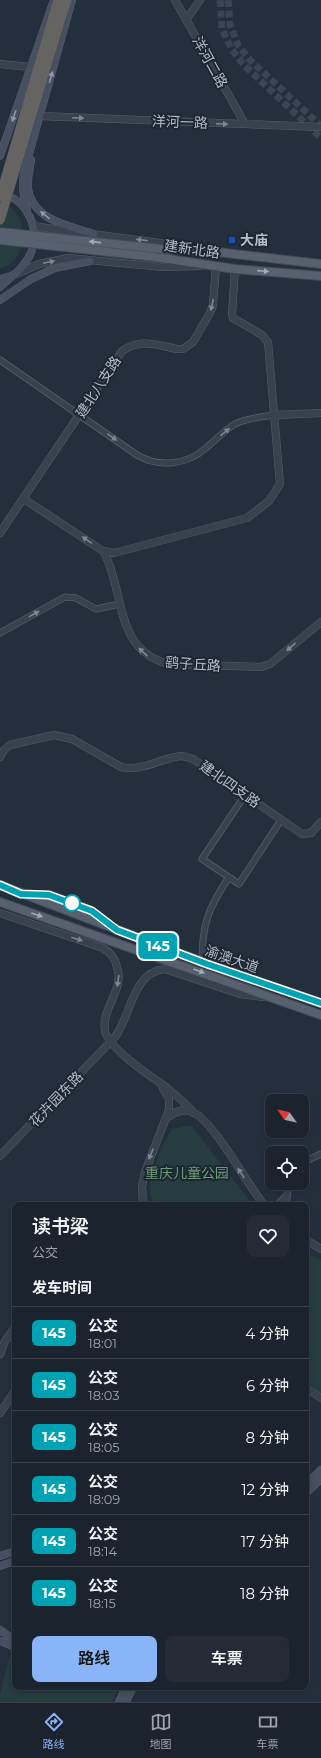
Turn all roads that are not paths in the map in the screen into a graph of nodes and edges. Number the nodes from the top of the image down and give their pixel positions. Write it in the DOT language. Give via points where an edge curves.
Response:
graph roads {
  1 [pos="54,0"];
  2 [pos="58,0"];
  3 [pos="68,0"];
  4 [pos="72,0"];
  5 [pos="175,0"];
  6 [pos="200,0"];
  7 [pos="59,11"];
  8 [pos="186,20"];
  9 [pos="0,64"];
  10 [pos="30,67"];
  11 [pos="40,116"];
  12 [pos="245,124"];
  13 [pos="321,128"];
  14 [pos="33,141"];
  15 [pos="0,156"];
  16 [pos="0,193"];
  17 [pos="0,197"];
  18 [pos="27,210"];
  19 [pos="0,220"];
  20 [pos="33,224"];
  21 [pos="0,232"];
  22 [pos="94,234"];
  23 [pos="0,240"];
  24 [pos="208,251"];
  25 [pos="90,261"];
  26 [pos="321,264"];
  27 [pos="213,265"];
  28 [pos="235,269"];
  29 [pos="12,276"];
  30 [pos="321,276"];
  31 [pos="0,279"];
  32 [pos="0,287"];
  33 [pos="11,292"];
  34 [pos="0,300"];
  35 [pos="0,304"];
  36 [pos="0,360"];
  37 [pos="320,413"];
  38 [pos="80,415"];
  39 [pos="274,415"];
  40 [pos="24,499"];
  41 [pos="0,533"];
  42 [pos="122,550"];
  43 [pos="103,551"];
  44 [pos="111,568"];
  45 [pos="120,604"];
  46 [pos="321,622"];
  47 [pos="0,633"];
  48 [pos="0,757"];
  49 [pos="245,795"];
  50 [pos="281,820"];
  51 [pos="321,822"];
  52 [pos="229,877"];
  53 [pos="2,886"];
  54 [pos="0,902"];
  55 [pos="0,913"];
  56 [pos="202,962"];
  57 [pos="274,998"];
  58 [pos="321,1003"];
  59 [pos="321,1015"];
  60 [pos="111,1041"];
  61 [pos="160,1084"];
  62 [pos="194,1113"];
  63 [pos="167,1118"];
  64 [pos="321,1154"];
  65 [pos="0,1156"];
  66 [pos="309,1160"];
  67 [pos="288,1190"];
  68 [pos="287,1195"];
  69 [pos="143,1202"];
  70 [pos="262,1202"];
  71 [pos="280,1202"];
  72 [pos="286,1202"];
  73 [pos="309,1242"];
  74 [pos="321,1249"];
  75 [pos="12,1332"];
  76 [pos="0,1354"];
  77 [pos="309,1390"];
  78 [pos="12,1395"];
  79 [pos="321,1398"];
  80 [pos="0,1413"];
  81 [pos="321,1470"];
  82 [pos="321,1479"];
  83 [pos="309,1481"];
  84 [pos="309,1490"];
  85 [pos="12,1552"];
  86 [pos="0,1556"];
  87 [pos="12,1562"];
  88 [pos="0,1566"];
  89 [pos="0,1630"];
  90 [pos="12,1637"];
  91 [pos="0,1641"];
  92 [pos="12,1646"];
  93 [pos="125,1690"];
  94 [pos="132,1690"];
  95 [pos="119,1702"];
  96 [pos="126,1702"];
  1 -- 10 [label="main road"];
  2 -- 7 [label="highway"];
  3 -- 7 [label="highway"];
  11 -- 4 [label="main road, one-way"];
  5 -- 8 [label="street, 洋河二路"];
  6 -- 8 [label="street"];
  7 -- 17 [label="highway, bridge"];
  7 -- 19 [label="highway, bridge"];
  8 -- 12 [label="street, 洋河二路"];
  9 -- 10 [label="street"];
  10 -- 15 [label="main road, one-way"];
  11 -- 12 [label="street, 洋河一路, one-way"];
  11 -- 14 [label="main road"];
  12 -- 13 [label="street, 洋河一路"];
  14 -- 18 [label="main road" via="22,184"];
  22 -- 14 [label="main road, one-way" via="58,223 46,217 37,208 28,187"];
  16 -- 18 [label="main road" via="11,197"];
  18 -- 20 [label="main road"];
  20 -- 22 [label="street"];
  20 -- 29 [label="main road" via="35,239 31,254 22,268"];
  24 -- 21 [label="main road, 建新北路, one-way, bridge" via="162,249"];
  24 -- 22 [label="street, one-way" via="163,242"];
  23 -- 27 [label="main road, 建新北路, bridge"];
  24 -- 26 [label="main road, 建新北路"];
  25 -- 27 [label="street" via="162,267"];
  29 -- 25 [label="street, one-way" via="39,264 68,258"];
  25 -- 33 [label="main road" via="55,268"];
  27 -- 28 [label="main road, 建新北路"];
  27 -- 38 [label="street, 建北八支路, one-way" via="213,305 193,342 183,348 143,343 130,345 122,351"];
  28 -- 30 [label="main road, 建新北路, one-way"];
  28 -- 39 [label="street" via="233,318 262,335 268,342"];
  29 -- 31 [label="main road"];
  29 -- 32 [label="main road"];
  33 -- 34 [label="main road"];
  33 -- 35 [label="street"];
  36 -- 38 [label="street"];
  37 -- 39 [label="street"];
  38 -- 39 [label="street, one-way" via="146,460 165,464 199,454 234,424"];
  38 -- 40 [label="street, 建北八支路"];
  39 -- 42 [label="street" via="280,484 270,501 247,518"];
  40 -- 41 [label="street, 建北八支路"];
  43 -- 40 [label="street, one-way"];
  42 -- 43 [label="street"];
  42 -- 44 [label="street"];
  43 -- 44 [label="street, 鹞子丘路"];
  44 -- 45 [label="street, 鹞子丘路"];
  46 -- 45 [label="street, 鹞子丘路, one-way" via="270,664 261,667 169,664 145,655 136,644 127,631"];
  47 -- 45 [label="street, one-way" via="65,597 76,598 96,609"];
  48 -- 49 [label="street, 建北四支路" via="10,745 54,735 64,736 121,767 130,769 181,756 193,759"];
  49 -- 50 [label="street, 建北四支路"];
  49 -- 52 [label="street" via="202,860"];
  50 -- 51 [label="street, 建北四支路" via="302,834 311,833"];
  50 -- 52 [label="street" via="239,884"];
  52 -- 56 [label="street" via="205,923"];
  53 -- 56 [label="main road, 渝澳大道"];
  54 -- 57 [label="main road, 渝澳大道, one-way"];
  55 -- 60 [label="street, one-way" via="110,952 117,965 120,979 106,1018 105,1031"];
  56 -- 58 [label="main road, 渝澳大道"];
  57 -- 59 [label="main road, 渝澳大道"];
  57 -- 60 [label="street, 花卉园东路" via="240,994 165,969 156,970 148,974 137,988 123,1025"];
  60 -- 61 [label="street" via="128,1059"];
  60 -- 65 [label="street, 花卉园东路"];
  61 -- 62 [label="street"];
  61 -- 63 [label="street" via="170,1103"];
  62 -- 63 [label="street" via="185,1110"];
  70 -- 62 [label="street, one-way" via="219,1139"];
  63 -- 69 [label="street, one-way" via="145,1172"];
  64 -- 66 [label="street"];
  67 -- 68 [label="street"];
  68 -- 71 [label="street"];
  68 -- 72 [label="street"];
  73 -- 74 [label="street"];
  75 -- 76 [label="street"];
  77 -- 79 [label="street"];
  78 -- 80 [label="street"];
  81 -- 83 [label="main road"];
  82 -- 84 [label="main road"];
  85 -- 86 [label="main road"];
  87 -- 88 [label="main road"];
  89 -- 90 [label="main road"];
  91 -- 92 [label="main road"];
  93 -- 95 [label="main road"];
  94 -- 96 [label="main road"];
}
